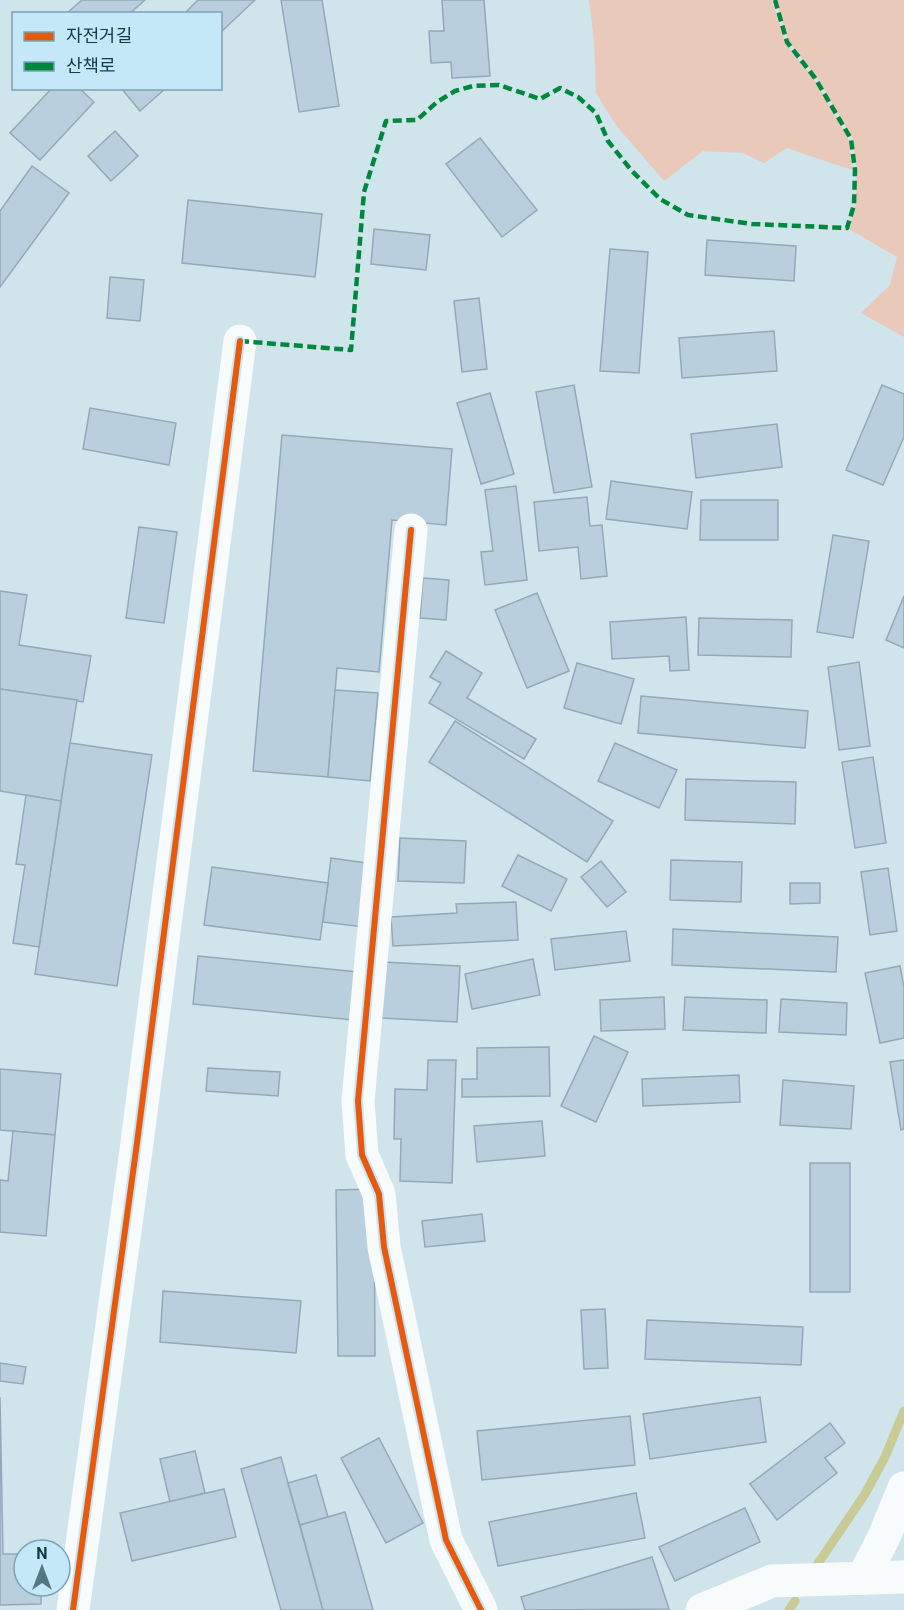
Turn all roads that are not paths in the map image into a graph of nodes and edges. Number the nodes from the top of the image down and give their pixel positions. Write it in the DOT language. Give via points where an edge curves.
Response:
graph roads {
  1 [pos="240,341"];
  2 [pos="411,530"];
  3 [pos="904,1488"];
  4 [pos="904,1577"];
  5 [pos="863,1578"];
  6 [pos="73,1610"];
  7 [pos="481,1610"];
  8 [pos="702,1610"];
  1 -- 6 [label="street" via="136,1155"];
  2 -- 7 [label="street" via="358,1101 362,1155 379,1194 384,1247 446,1540"];
  3 -- 5 [label="street"];
  4 -- 5 [label="street"];
  5 -- 8 [label="street" via="772,1581"];
}
